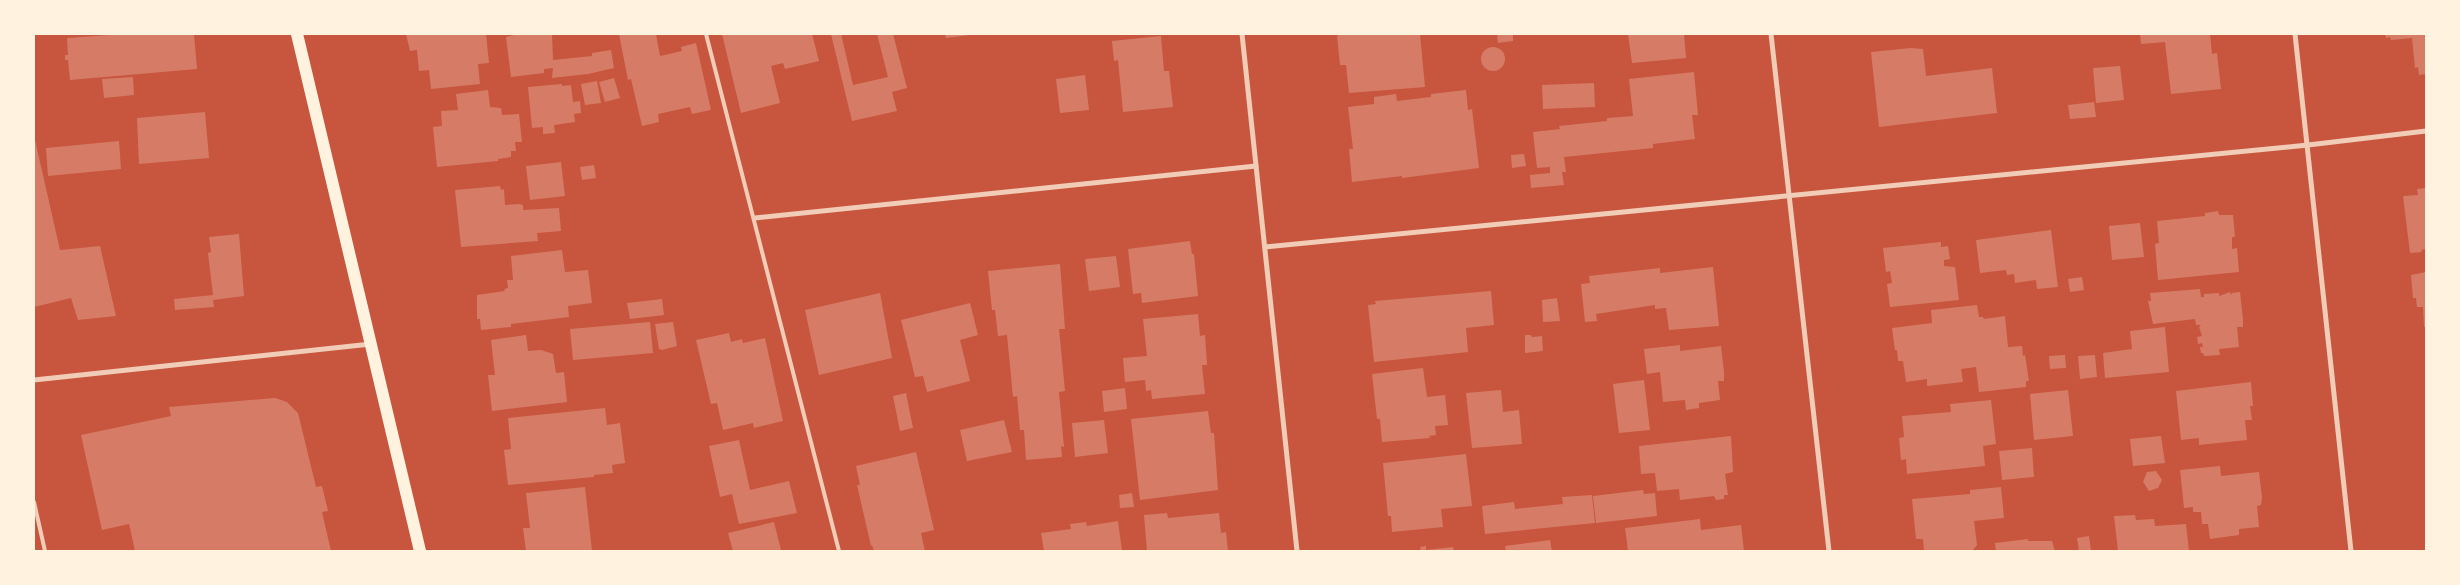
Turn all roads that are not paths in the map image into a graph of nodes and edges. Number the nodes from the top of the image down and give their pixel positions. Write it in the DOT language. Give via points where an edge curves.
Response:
graph roads {
  1 [pos="297,34"];
  2 [pos="706,34"];
  3 [pos="1242,34"];
  4 [pos="1771,34"];
  5 [pos="2295,34"];
  6 [pos="2426,132"];
  7 [pos="2308,145"];
  8 [pos="1256,166"];
  9 [pos="1789,196"];
  10 [pos="754,218"];
  11 [pos="1265,247"];
  12 [pos="371,344"];
  13 [pos="34,380"];
  14 [pos="34,502"];
  15 [pos="45,551"];
  16 [pos="420,551"];
  17 [pos="839,551"];
  18 [pos="1297,551"];
  19 [pos="1829,551"];
  20 [pos="2351,551"];
  1 -- 12 [label="main road"];
  2 -- 10 [label="lane"];
  3 -- 8 [label="street"];
  4 -- 9 [label="street"];
  5 -- 7 [label="street"];
  6 -- 7 [label="street"];
  7 -- 9 [label="street"];
  7 -- 20 [label="street"];
  8 -- 10 [label="street"];
  8 -- 11 [label="street"];
  9 -- 11 [label="street"];
  9 -- 19 [label="street"];
  10 -- 17 [label="lane"];
  11 -- 18 [label="street"];
  12 -- 13 [label="street"];
  12 -- 16 [label="main road"];
  14 -- 15 [label="lane"];
}
